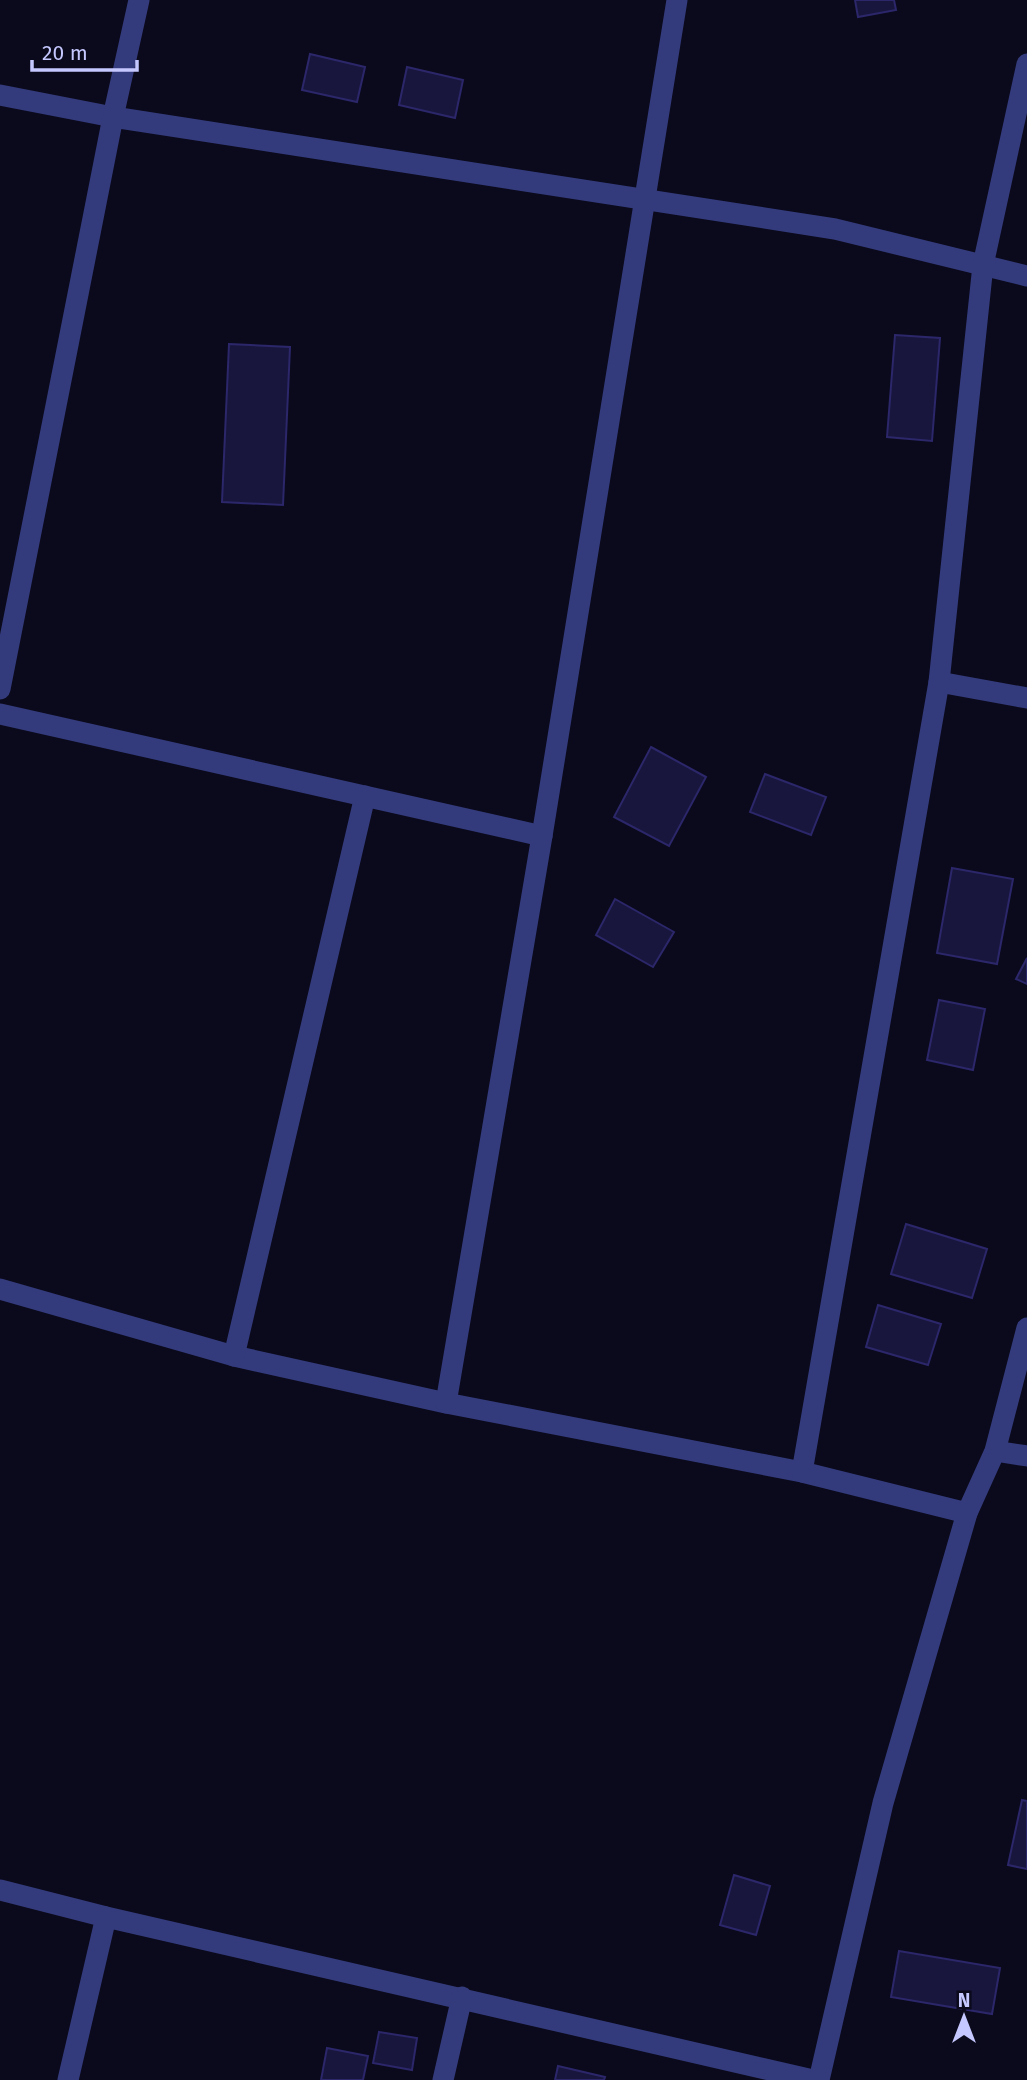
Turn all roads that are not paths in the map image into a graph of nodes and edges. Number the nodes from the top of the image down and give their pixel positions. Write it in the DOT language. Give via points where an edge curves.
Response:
graph roads {
  1 [pos="139,0"];
  2 [pos="677,0"];
  3 [pos="1027,65"];
  4 [pos="0,95"];
  5 [pos="113,117"];
  6 [pos="645,197"];
  7 [pos="983,265"];
  8 [pos="1027,276"];
  9 [pos="939,682"];
  10 [pos="0,689"];
  11 [pos="1027,698"];
  12 [pos="0,714"];
  13 [pos="365,796"];
  14 [pos="542,836"];
  15 [pos="0,1289"];
  16 [pos="1027,1328"];
  17 [pos="234,1356"];
  18 [pos="446,1403"];
  19 [pos="995,1451"];
  20 [pos="1027,1455"];
  21 [pos="802,1472"];
  22 [pos="967,1513"];
  23 [pos="0,1890"];
  24 [pos="106,1917"];
  25 [pos="462,1997"];
  26 [pos="68,2080"];
  27 [pos="443,2080"];
  28 [pos="813,2080"];
  29 [pos="819,2080"];
  1 -- 5 [label="street"];
  2 -- 6 [label="street"];
  3 -- 7 [label="street"];
  4 -- 5 [label="street"];
  5 -- 6 [label="street"];
  5 -- 10 [label="street"];
  6 -- 7 [label="street" via="835,229"];
  6 -- 14 [label="street"];
  7 -- 8 [label="street"];
  7 -- 9 [label="street"];
  9 -- 11 [label="street"];
  9 -- 21 [label="street"];
  12 -- 13 [label="street"];
  13 -- 14 [label="street"];
  13 -- 17 [label="street"];
  14 -- 18 [label="street"];
  15 -- 17 [label="street"];
  16 -- 19 [label="street"];
  17 -- 18 [label="street"];
  18 -- 21 [label="street"];
  19 -- 20 [label="street"];
  19 -- 22 [label="street"];
  21 -- 22 [label="street"];
  22 -- 29 [label="street" via="883,1803"];
  23 -- 24 [label="street"];
  24 -- 25 [label="street"];
  24 -- 26 [label="street"];
  25 -- 27 [label="street"];
  25 -- 28 [label="street"];
}
